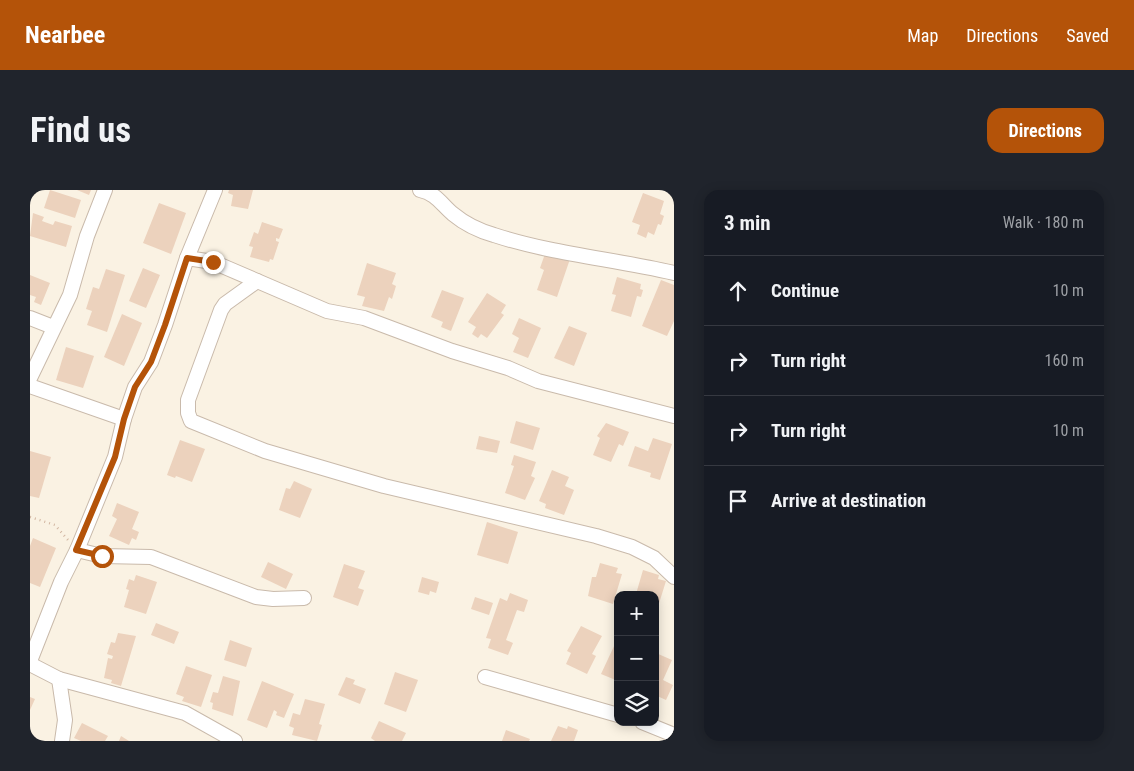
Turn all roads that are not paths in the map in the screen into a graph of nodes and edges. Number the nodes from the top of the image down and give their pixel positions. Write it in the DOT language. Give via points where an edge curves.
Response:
graph roads {
  1 [pos="105,190"];
  2 [pos="215,190"];
  3 [pos="420,190"];
  4 [pos="187,258"];
  5 [pos="674,273"];
  6 [pos="257,281"];
  7 [pos="30,318"];
  8 [pos="53,327"];
  9 [pos="30,378"];
  10 [pos="30,386"];
  11 [pos="674,416"];
  12 [pos="124,419"];
  13 [pos="76,550"];
  14 [pos="674,577"];
  15 [pos="304,598"];
  16 [pos="30,662"];
  17 [pos="485,677"];
  18 [pos="60,679"];
  19 [pos="614,714"];
  20 [pos="652,726"];
  21 [pos="674,735"];
  22 [pos="62,741"];
  23 [pos="236,741"];
  1 -- 8 [label="street" via="87,236 70,295"];
  2 -- 4 [label="street"];
  3 -- 5 [label="street" via="428,191 468,224 494,235 540,248"];
  4 -- 6 [label="street" via="213,262"];
  4 -- 12 [label="street" via="151,362 135,387"];
  6 -- 11 [label="street" via="327,311 364,318 538,381"];
  6 -- 14 [label="street" via="224,304 221,310 188,400 191,421 265,451 384,486 632,547 654,558"];
  7 -- 8 [label="street"];
  8 -- 9 [label="street"];
  10 -- 12 [label="street"];
  12 -- 13 [label="street" via="115,457"];
  13 -- 15 [label="street" via="102,556 151,557 256,597"];
  13 -- 16 [label="street"];
  16 -- 18 [label="street"];
  17 -- 19 [label="street"];
  18 -- 22 [label="street" via="65,720"];
  18 -- 23 [label="street" via="185,712"];
  20 -- 21 [label="street"];
}
